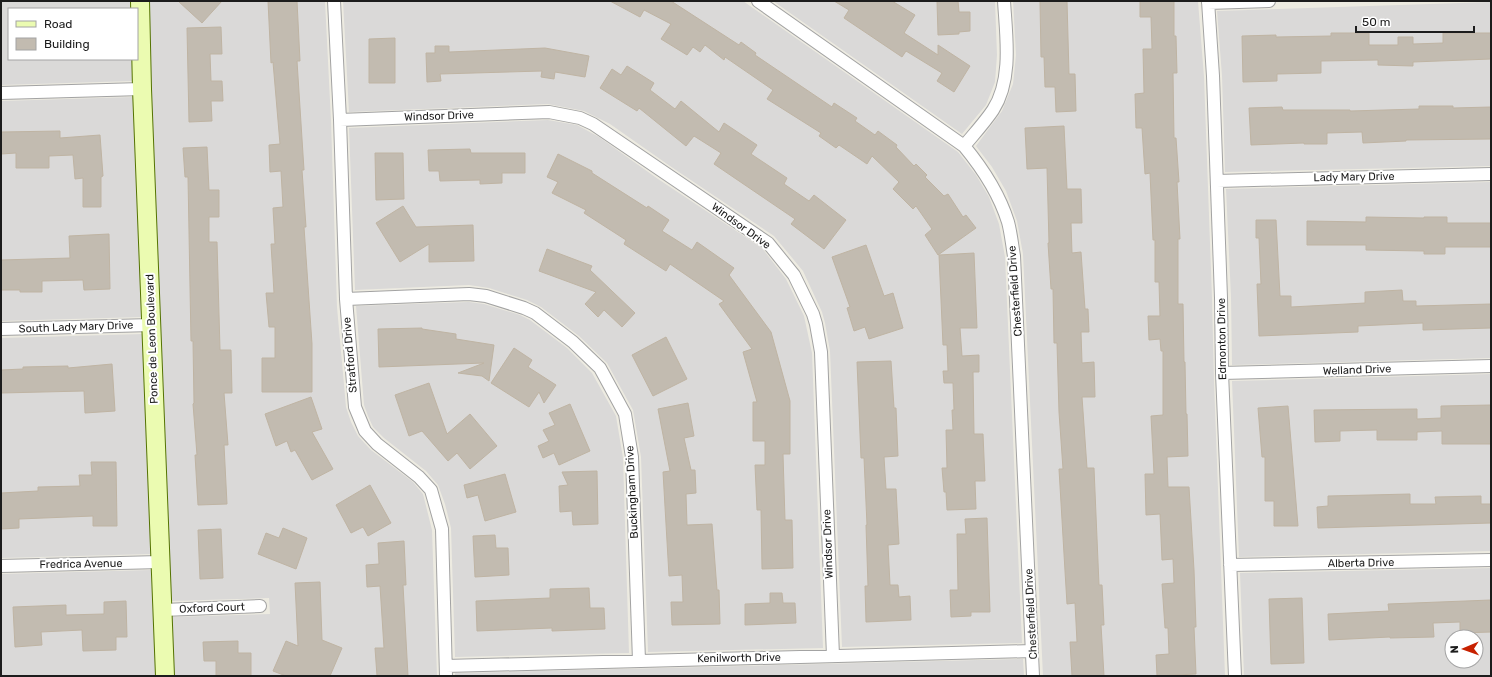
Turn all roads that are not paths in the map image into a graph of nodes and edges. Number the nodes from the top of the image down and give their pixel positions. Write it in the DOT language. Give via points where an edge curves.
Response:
graph roads {
  1 [pos="140,1"];
  2 [pos="334,1"];
  3 [pos="758,1"];
  4 [pos="1004,1"];
  5 [pos="1269,1"];
  6 [pos="1208,2"];
  7 [pos="142,89"];
  8 [pos="1,93"];
  9 [pos="340,120"];
  10 [pos="964,146"];
  11 [pos="1491,174"];
  12 [pos="1217,181"];
  13 [pos="346,299"];
  14 [pos="152,325"];
  15 [pos="1,329"];
  16 [pos="1491,366"];
  17 [pos="1222,373"];
  18 [pos="1491,560"];
  19 [pos="160,562"];
  20 [pos="1230,565"];
  21 [pos="1,566"];
  22 [pos="260,606"];
  23 [pos="163,610"];
  24 [pos="1032,651"];
  25 [pos="833,656"];
  26 [pos="639,661"];
  27 [pos="446,671"];
  28 [pos="165,676"];
  29 [pos="1033,676"];
  30 [pos="1235,676"];
  1 -- 7 [label="street, Ponce de Leon Boulevard"];
  2 -- 9 [label="street, Stratford Drive"];
  3 -- 10 [label="street, Chesterfield Drive"];
  4 -- 10 [label="street" via="1007,55 1004,84 994,109"];
  5 -- 6 [label="street"];
  6 -- 12 [label="street, Edmonton Drive"];
  7 -- 8 [label="street"];
  7 -- 14 [label="street, Ponce de Leon Boulevard"];
  9 -- 13 [label="street, Stratford Drive"];
  9 -- 25 [label="street, Windsor Drive" via="549,112 580,118 604,131 768,243 794,275 813,314 821,352"];
  10 -- 24 [label="street, Chesterfield Drive" via="998,194 1008,222 1014,256"];
  11 -- 12 [label="street, Lady Mary Drive"];
  12 -- 17 [label="street, Edmonton Drive"];
  13 -- 26 [label="street, Buckingham Drive" via="470,294 486,296 535,313 573,342 600,368 625,414 632,457"];
  13 -- 27 [label="street, Stratford Drive" via="355,407 359,419 365,431 377,444 419,477 431,490 436,506 442,529"];
  14 -- 15 [label="street, South Lady Mary Drive"];
  14 -- 19 [label="street, Ponce de Leon Boulevard"];
  16 -- 17 [label="street, Welland Drive"];
  17 -- 20 [label="street, Edmonton Drive"];
  18 -- 20 [label="street, Alberta Drive"];
  19 -- 21 [label="street, Fredrica Avenue"];
  19 -- 23 [label="street, Ponce de Leon Boulevard"];
  20 -- 30 [label="street, Edmonton Drive"];
  22 -- 23 [label="street, Oxford Court"];
  23 -- 28 [label="street, Ponce de Leon Boulevard"];
  24 -- 25 [label="street, Kenilworth Drive"];
  24 -- 29 [label="street, Chesterfield Drive"];
  25 -- 26 [label="street, Kenilworth Drive"];
  26 -- 27 [label="street, Kenilworth Drive"];
}
